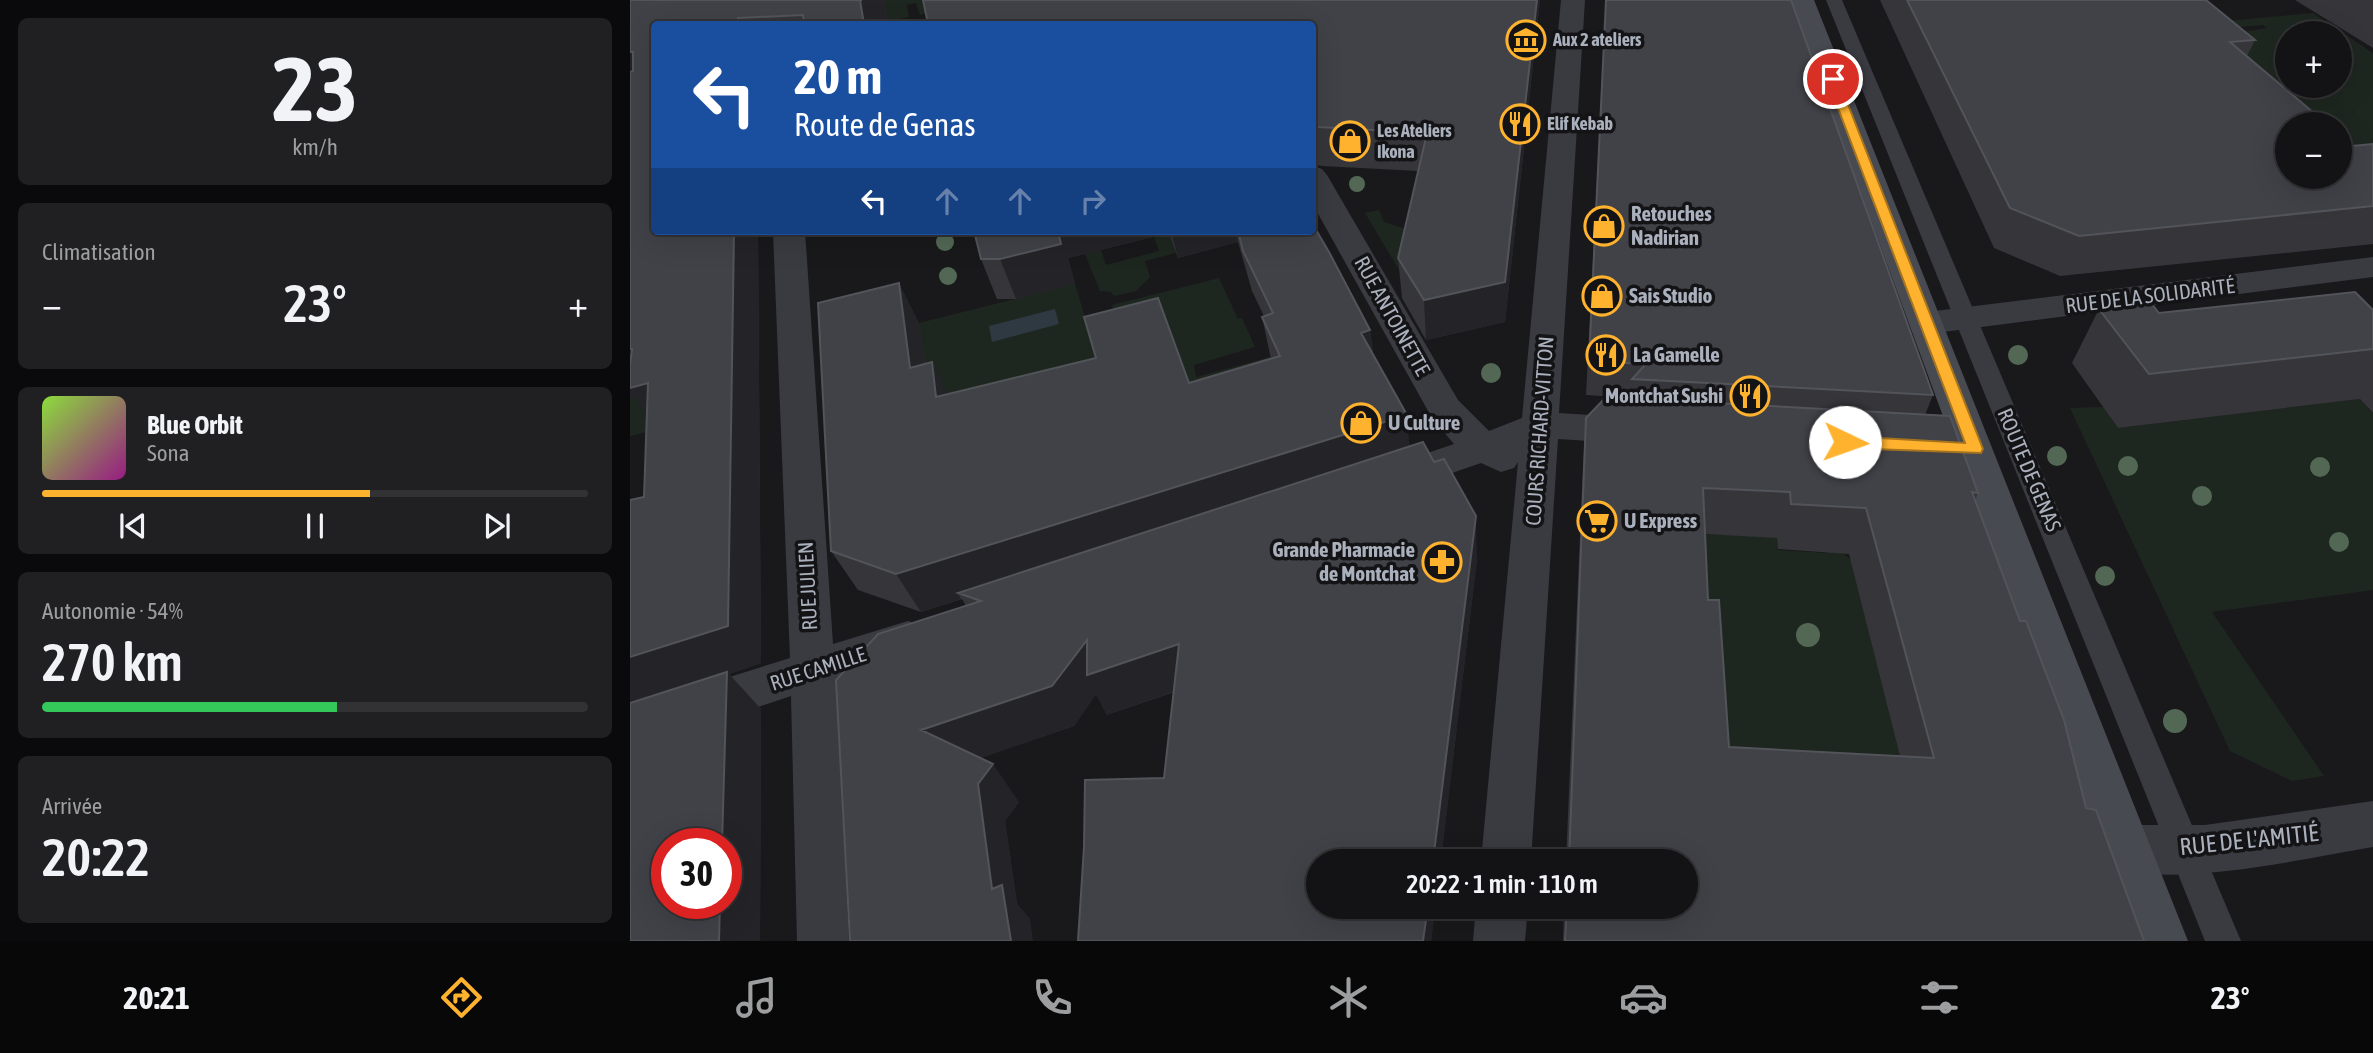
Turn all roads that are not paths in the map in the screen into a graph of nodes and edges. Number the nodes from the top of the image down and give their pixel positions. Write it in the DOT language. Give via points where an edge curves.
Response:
graph roads {
  1 [pos="1573,0"];
  2 [pos="1802,0"];
  3 [pos="1834,0"];
  4 [pos="1316,181"];
  5 [pos="789,235"];
  6 [pos="2373,267"];
  7 [pos="1946,321"];
  8 [pos="1541,425"];
  9 [pos="1676,433"];
  10 [pos="1484,448"];
  11 [pos="1537,478"];
  12 [pos="1361,489"];
  13 [pos="943,628"];
  14 [pos="813,671"];
  15 [pos="630,729"];
  16 [pos="2373,824"];
  17 [pos="2186,848"];
  18 [pos="1507,849"];
  19 [pos="2125,849"];
  20 [pos="1501,919"];
  21 [pos="823,941"];
  22 [pos="1499,941"];
  23 [pos="2162,941"];
  24 [pos="2223,941"];
  1 -- 8 [label="street, COURS RICHARD-VITTON"];
  2 -- 7 [label="main road, ROUTE DE GENAS"];
  3 -- 7 [label="lane, ROUTE DE GENAS"];
  4 -- 10 [label="street, RUE ANTOINETTE" via="1445,409 1454,423"];
  5 -- 14 [label="street, RUE JULIEN"];
  6 -- 7 [label="street, RUE DE LA SOLIDARITÉ"];
  7 -- 17 [label="lane, ROUTE DE GENAS"];
  7 -- 19 [label="main road, ROUTE DE GENAS" via="1955,448"];
  8 -- 9 [label="street"];
  8 -- 10 [label="street"];
  8 -- 11 [label="street, COURS RICHARD-VITTON"];
  10 -- 11 [label="street, RUE ANTOINETTE"];
  10 -- 12 [label="street"];
  11 -- 18 [label="street, COURS RICHARD-VITTON"];
  13 -- 14 [label="street, RUE CAMILLE"];
  14 -- 15 [label="street, RUE CAMILLE"];
  14 -- 21 [label="street, RUE JULIEN"];
  16 -- 17 [label="street, RUE DE L'AMITIÉ"];
  17 -- 19 [label="street, RUE DE L'AMITIÉ"];
  17 -- 24 [label="lane, ROUTE DE GENAS"];
  19 -- 23 [label="main road, ROUTE DE GENAS"];
  20 -- 22 [label="street"];
}
